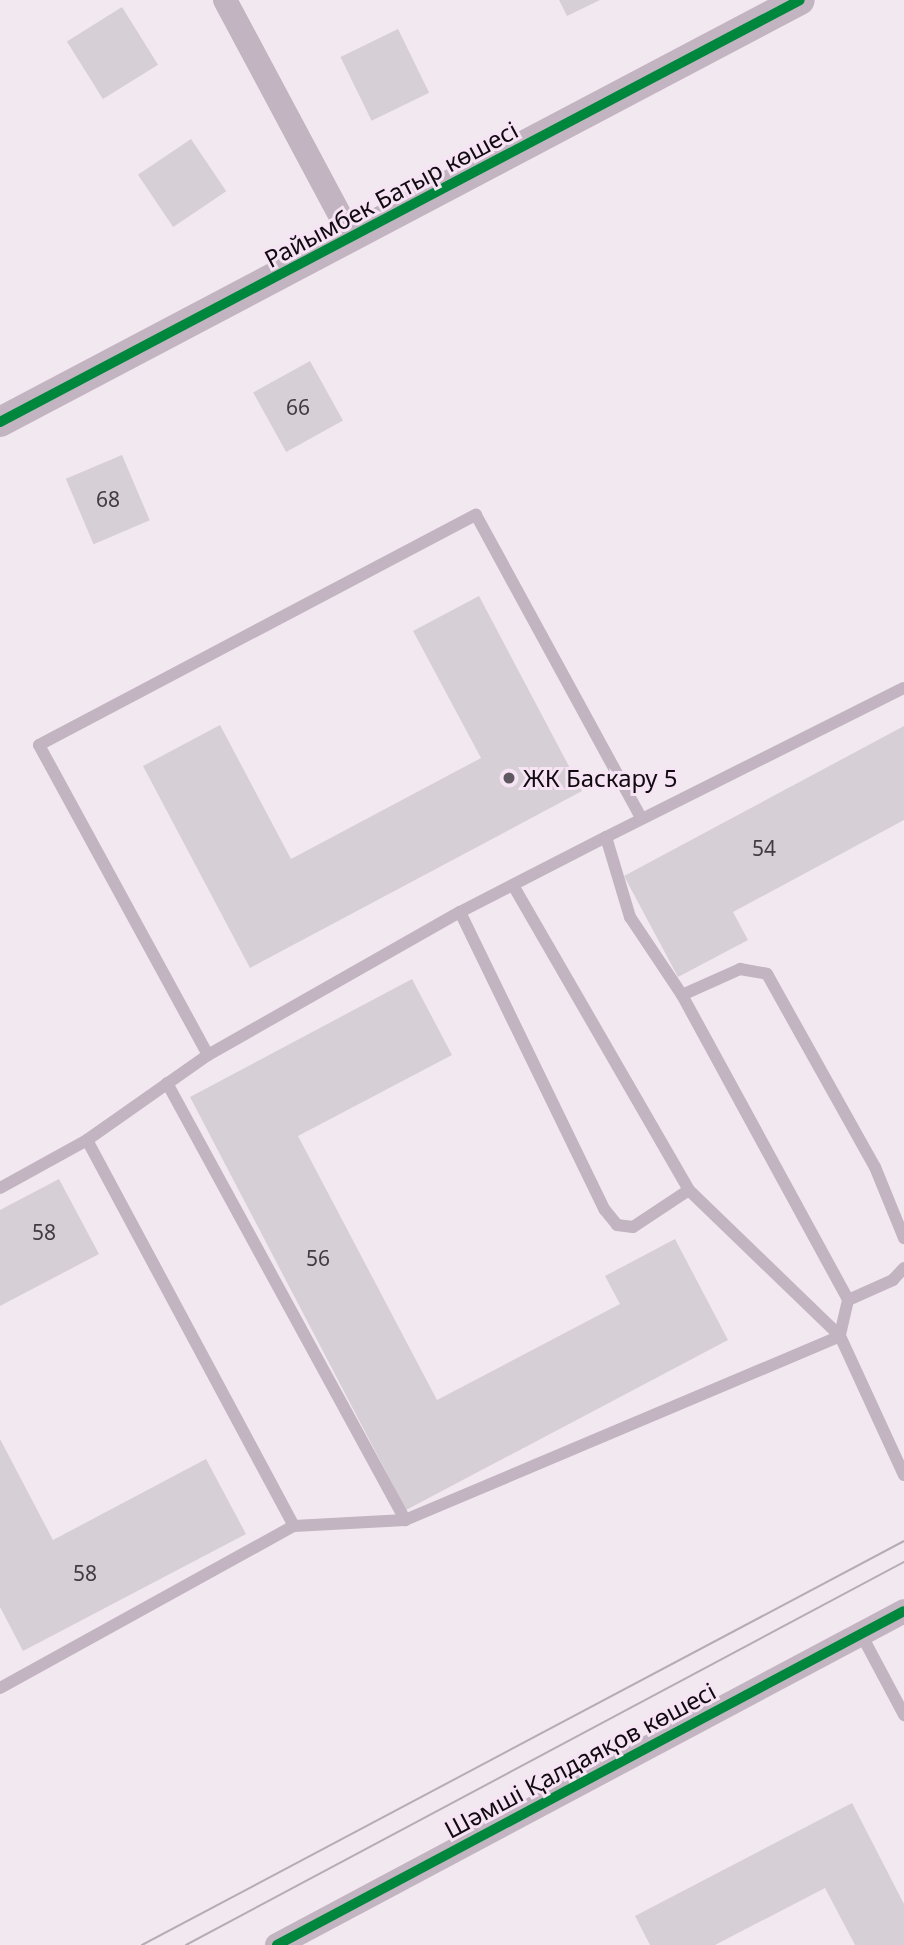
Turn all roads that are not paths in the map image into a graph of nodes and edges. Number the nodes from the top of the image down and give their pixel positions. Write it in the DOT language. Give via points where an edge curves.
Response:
graph roads {
  1 [pos="225,0"];
  2 [pos="800,0"];
  3 [pos="352,238"];
  4 [pos="0,422"];
  5 [pos="904,688"];
  6 [pos="641,818"];
  7 [pos="606,837"];
  8 [pos="513,885"];
  9 [pos="460,912"];
  10 [pos="682,995"];
  11 [pos="208,1055"];
  12 [pos="167,1083"];
  13 [pos="88,1140"];
  14 [pos="0,1188"];
  15 [pos="689,1190"];
  16 [pos="904,1238"];
  17 [pos="904,1268"];
  18 [pos="848,1300"];
  19 [pos="841,1336"];
  20 [pos="904,1475"];
  21 [pos="405,1520"];
  22 [pos="294,1526"];
  23 [pos="904,1611"];
  24 [pos="861,1634"];
  25 [pos="0,1688"];
  26 [pos="901,1701"];
  27 [pos="904,1715"];
  28 [pos="315,1924"];
  29 [pos="277,1945"];
  30 [pos="298,1945"];
  1 -- 3 [label="street"];
  2 -- 3 [label="street, Райымбек Батыр көшесі"];
  3 -- 4 [label="street, Райымбек Батыр көшесі"];
  5 -- 6 [label="lane"];
  6 -- 7 [label="lane"];
  6 -- 11 [label="lane" via="476,515 39,745"];
  7 -- 8 [label="lane"];
  7 -- 10 [label="lane" via="630,917"];
  8 -- 9 [label="lane"];
  8 -- 15 [label="lane"];
  9 -- 11 [label="lane"];
  9 -- 15 [label="lane" via="605,1210 617,1224 633,1227"];
  10 -- 16 [label="lane" via="740,969 767,974 875,1167"];
  10 -- 18 [label="lane"];
  11 -- 12 [label="lane"];
  12 -- 13 [label="lane"];
  12 -- 21 [label="lane"];
  13 -- 14 [label="lane"];
  13 -- 22 [label="lane"];
  15 -- 19 [label="lane"];
  17 -- 18 [label="lane" via="893,1280"];
  18 -- 19 [label="lane"];
  19 -- 20 [label="lane"];
  19 -- 21 [label="lane"];
  21 -- 22 [label="lane"];
  22 -- 25 [label="lane"];
  23 -- 24 [label="street, Шәмші Қалдаяқов көшесі"];
  24 -- 26 [label="lane"];
  24 -- 28 [label="street, Шәмші Қалдаяқов көшесі"];
  26 -- 27 [label="lane"];
  28 -- 29 [label="street, Шәмші Қалдаяқов көшесі"];
  28 -- 30 [label="street"];
}
